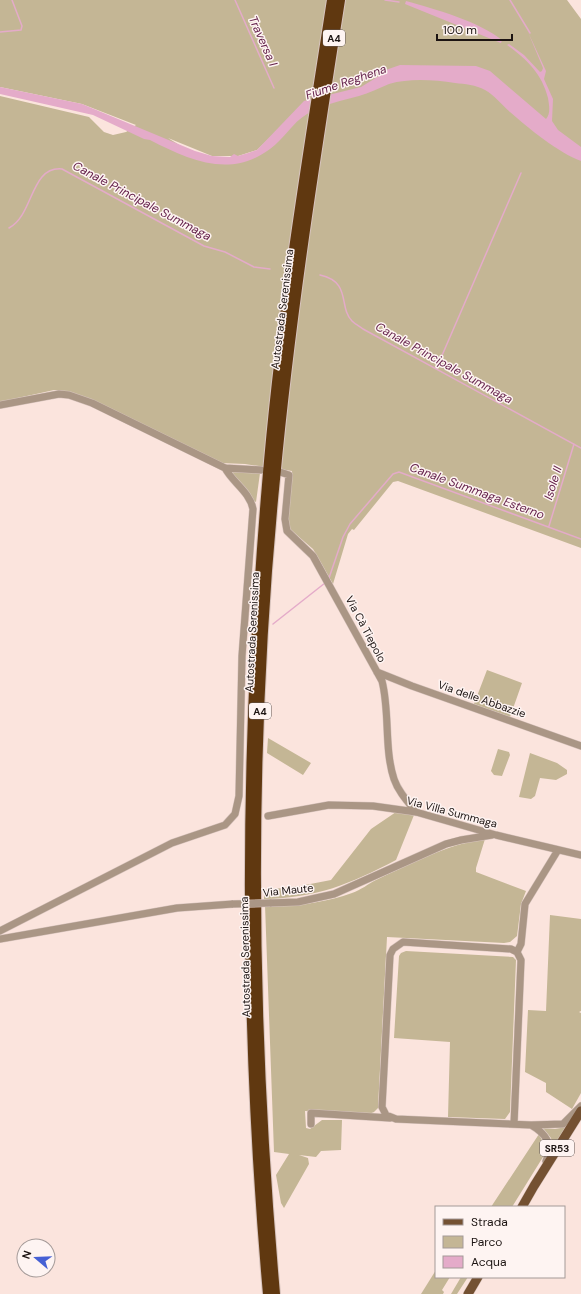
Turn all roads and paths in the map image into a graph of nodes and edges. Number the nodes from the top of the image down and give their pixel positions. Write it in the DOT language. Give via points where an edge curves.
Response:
graph roads {
  1 [pos="332,0"];
  2 [pos="340,0"];
  3 [pos="324,76"];
  4 [pos="316,131"];
  5 [pos="0,405"];
  6 [pos="224,468"];
  7 [pos="261,470"];
  8 [pos="280,472"];
  9 [pos="377,672"];
  10 [pos="581,746"];
  11 [pos="416,812"];
  12 [pos="268,816"];
  13 [pos="471,827"];
  14 [pos="496,835"];
  15 [pos="470,838"];
  16 [pos="558,850"];
  17 [pos="581,855"];
  18 [pos="15,924"];
  19 [pos="0,931"];
  20 [pos="21,935"];
  21 [pos="0,939"];
  22 [pos="517,952"];
  23 [pos="581,1106"];
  24 [pos="581,1111"];
  25 [pos="326,1115"];
  26 [pos="390,1118"];
  27 [pos="514,1124"];
  28 [pos="531,1125"];
  29 [pos="534,1186"];
  30 [pos="519,1206"];
  31 [pos="523,1206"];
  32 [pos="474,1279"];
  33 [pos="268,1294"];
  34 [pos="275,1294"];
  35 [pos="465,1294"];
  1 -- 3 [label="highway, Autostrada Serenissima / A4"];
  2 -- 3 [label="highway, Autostrada Serenissima / A4"];
  3 -- 4 [label="highway, Autostrada Serenissima / A4"];
  4 -- 33 [label="highway, Autostrada Serenissima / A4" via="282,340 267,482 250,763 251,1036"];
  4 -- 34 [label="highway, Autostrada Serenissima / A4" via="275,481 264,614 258,763 258,1030 265,1170"];
  5 -- 6 [label="street" via="51,395 70,395 92,403"];
  6 -- 7 [label="street"];
  6 -- 18 [label="street" via="251,502 253,509 242,656 239,796 235,814 225,825 172,843"];
  8 -- 9 [label="street, Via Cà Tiepolo" via="289,475 286,531 313,556"];
  9 -- 10 [label="street, Via delle Abbazzie"];
  9 -- 11 [label="street, Via Cà Tiepolo" via="384,688 394,779"];
  11 -- 12 [label="street, Via Villa Summaga" via="373,806 329,805"];
  11 -- 13 [label="street, Via Villa Summaga"];
  13 -- 14 [label="street, Via Villa Summaga"];
  13 -- 15 [label="street"];
  14 -- 15 [label="street, Via Maute"];
  14 -- 16 [label="street, Via Villa Summaga"];
  15 -- 20 [label="street, Via Maute, bridge" via="446,844 334,894 298,902 177,908"];
  16 -- 17 [label="street, Via Villa Summaga"];
  16 -- 22 [label="street" via="525,904 521,944"];
  18 -- 19 [label="street"];
  18 -- 20 [label="street"];
  20 -- 21 [label="street, Via Maute"];
  22 -- 26 [label="street" via="511,949 403,942 393,949 390,955 382,1107 383,1112"];
  22 -- 27 [label="street" via="521,960"];
  23 -- 28 [label="street" via="563,1124"];
  24 -- 29 [label="main road, SR53"];
  25 -- 26 [label="street"];
  26 -- 27 [label="street"];
  27 -- 28 [label="street"];
  28 -- 29 [label="street" via="544,1134 550,1144 548,1157"];
  29 -- 30 [label="main road"];
  29 -- 31 [label="main road, SR53"];
  32 -- 35 [label="main road"];
}
